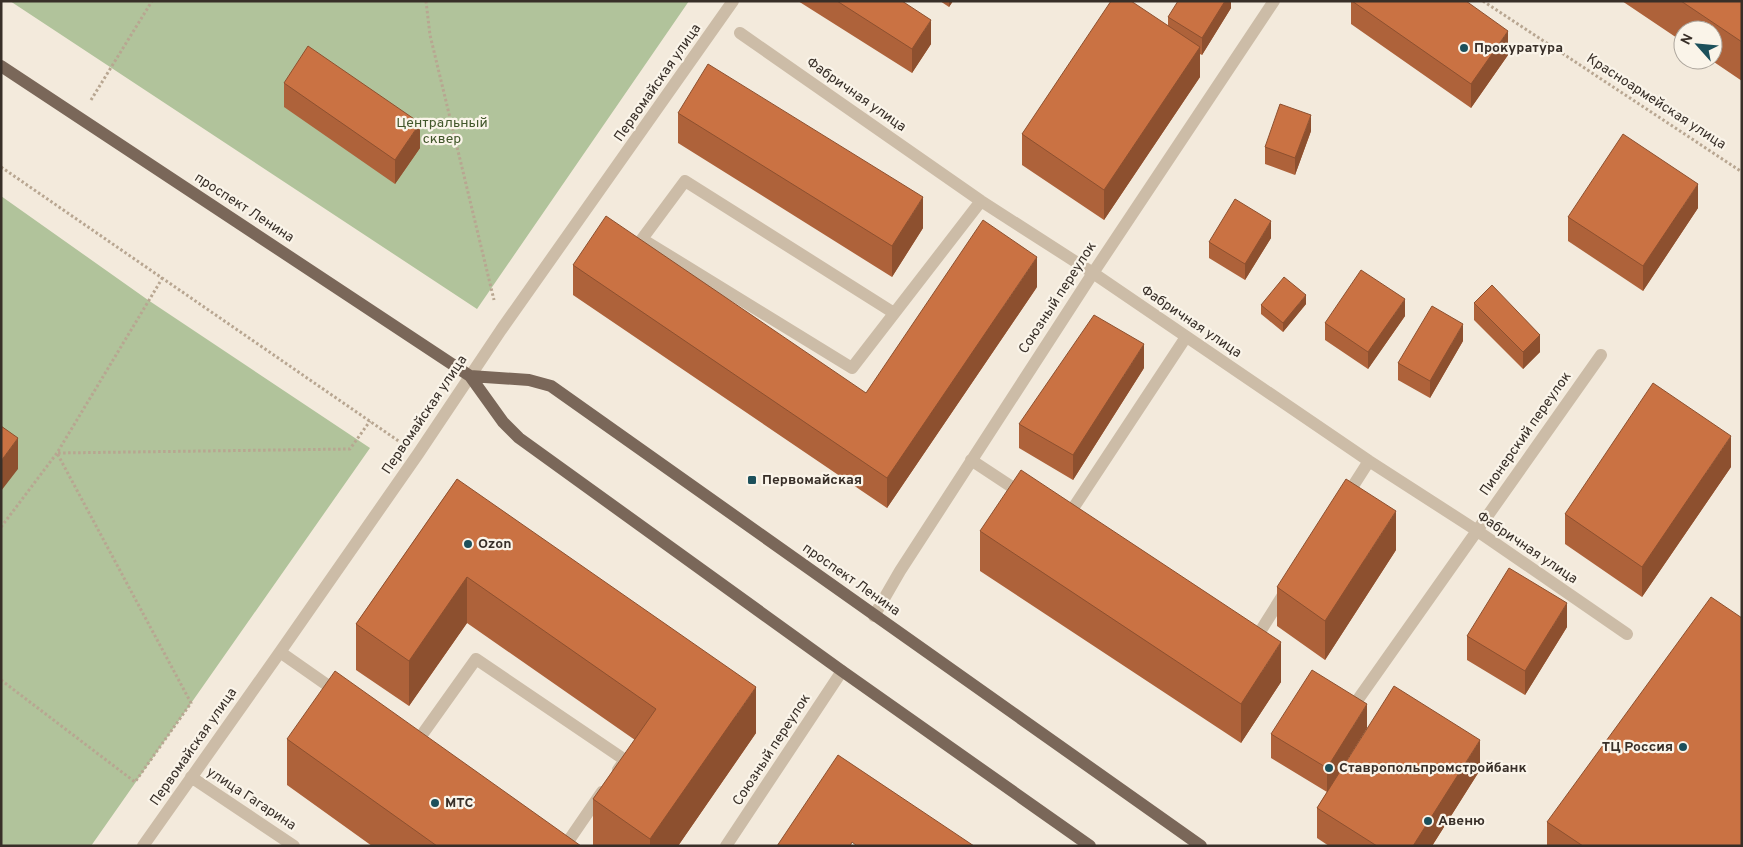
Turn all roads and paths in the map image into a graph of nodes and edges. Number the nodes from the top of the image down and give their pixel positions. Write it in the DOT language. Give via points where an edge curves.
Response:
graph roads {
  1 [pos="152,1"];
  2 [pos="426,1"];
  3 [pos="733,1"];
  4 [pos="1274,1"];
  5 [pos="1483,1"];
  6 [pos="740,33"];
  7 [pos="1,66"];
  8 [pos="80,117"];
  9 [pos="1,167"];
  10 [pos="1742,172"];
  11 [pos="981,201"];
  12 [pos="1093,273"];
  13 [pos="162,277"];
  14 [pos="894,313"];
  15 [pos="501,330"];
  16 [pos="1186,336"];
  17 [pos="1601,355"];
  18 [pos="470,376"];
  19 [pos="370,421"];
  20 [pos="56,452"];
  21 [pos="418,454"];
  22 [pos="972,460"];
  23 [pos="1369,461"];
  24 [pos="1034,501"];
  25 [pos="1336,512"];
  26 [pos="1065,521"];
  27 [pos="1,527"];
  28 [pos="1476,530"];
  29 [pos="1294,579"];
  30 [pos="874,616"];
  31 [pos="1627,634"];
  32 [pos="1243,641"];
  33 [pos="280,652"];
  34 [pos="842,671"];
  35 [pos="1,680"];
  36 [pos="1359,698"];
  37 [pos="351,702"];
  38 [pos="414,746"];
  39 [pos="191,777"];
  40 [pos="142,846"];
  41 [pos="294,846"];
  42 [pos="565,846"];
  43 [pos="726,846"];
  44 [pos="1090,846"];
  45 [pos="1201,846"];
  1 -- 8 [label="path"];
  2 -- 15 [label="path" via="430,35"];
  3 -- 15 [label="street, Первомайская улица"];
  4 -- 12 [label="street, Союзный переулок"];
  5 -- 10 [label="path, Красноармейская улица"];
  6 -- 11 [label="street, Фабричная улица"];
  7 -- 8 [label="main road, проспект Ленина"];
  8 -- 18 [label="main road, проспект Ленина"];
  9 -- 13 [label="path"];
  11 -- 12 [label="street, Фабричная улица"];
  11 -- 14 [label="street"];
  12 -- 16 [label="street, Фабричная улица"];
  12 -- 22 [label="street, Союзный переулок"];
  13 -- 19 [label="path"];
  13 -- 20 [label="path"];
  14 -- 14 [label="street" via="852,368 642,239 685,180"];
  15 -- 18 [label="street, Первомайская улица"];
  16 -- 23 [label="street, Фабричная улица"];
  16 -- 26 [label="street"];
  17 -- 28 [label="street, Пионерский переулок"];
  18 -- 21 [label="street, Первомайская улица"];
  18 -- 30 [label="main road, проспект Ленина" via="529,380 551,386"];
  18 -- 34 [label="main road, проспект Ленина" via="518,438"];
  19 -- 20 [label="path" via="350,449"];
  19 -- 21 [label="path"];
  20 -- 27 [label="path"];
  20 -- 35 [label="path" via="191,703 135,782"];
  21 -- 33 [label="street, Первомайская улица"];
  22 -- 24 [label="street"];
  22 -- 30 [label="street, Союзный переулок"];
  23 -- 25 [label="street"];
  23 -- 28 [label="street, Фабричная улица"];
  28 -- 31 [label="street, Фабричная улица"];
  28 -- 36 [label="street, Пионерский переулок"];
  29 -- 32 [label="street" via="1251,646"];
  30 -- 45 [label="main road, проспект Ленина"];
  33 -- 37 [label="street"];
  33 -- 39 [label="street, Первомайская улица"];
  34 -- 43 [label="street, Союзный переулок"];
  34 -- 44 [label="main road, проспект Ленина"];
  38 -- 42 [label="street" via="476,659 625,760"];
  39 -- 40 [label="street, Первомайская улица"];
  39 -- 41 [label="street, улица Гагарина"];
}
